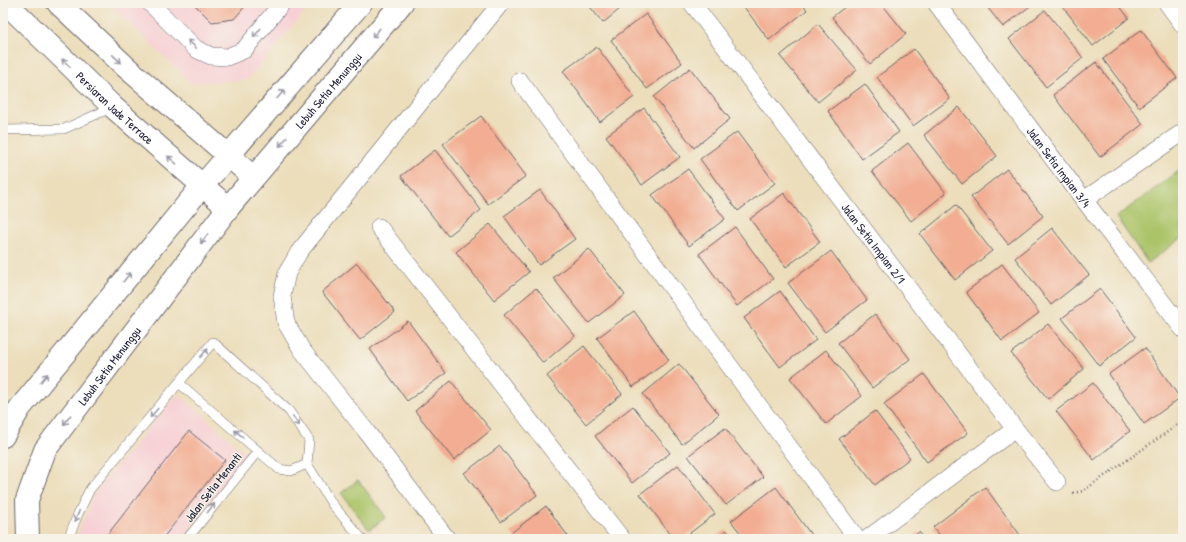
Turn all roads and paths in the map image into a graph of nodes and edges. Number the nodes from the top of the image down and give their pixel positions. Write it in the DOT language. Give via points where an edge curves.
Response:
graph roads {
  1 [pos="6,3"];
  2 [pos="58,3"];
  3 [pos="150,3"];
  4 [pos="282,3"];
  5 [pos="402,3"];
  6 [pos="501,3"];
  7 [pos="692,3"];
  8 [pos="936,3"];
  9 [pos="1166,3"];
  10 [pos="358,6"];
  11 [pos="1183,26"];
  12 [pos="520,81"];
  13 [pos="113,107"];
  14 [pos="3,130"];
  15 [pos="1183,132"];
  16 [pos="228,155"];
  17 [pos="253,177"];
  18 [pos="202,186"];
  19 [pos="1084,200"];
  20 [pos="228,208"];
  21 [pos="379,227"];
  22 [pos="1183,329"];
  23 [pos="179,383"];
  24 [pos="1183,421"];
  25 [pos="1015,428"];
  26 [pos="3,436"];
  27 [pos="258,451"];
  28 [pos="308,464"];
  29 [pos="1057,482"];
  30 [pos="28,539"];
  31 [pos="68,539"];
  32 [pos="187,539"];
  33 [pos="362,539"];
  34 [pos="447,539"];
  35 [pos="622,539"];
  36 [pos="857,539"];
  37 [pos="867,539"];
  13 -- 1 [label="street, Persiaran Jade Terrace, one-way"];
  2 -- 16 [label="street, one-way" via="127,68"];
  4 -- 3 [label="street, one-way" via="244,50 227,57 211,56 196,49"];
  5 -- 17 [label="street, Lebuh Setia Menunggu, one-way"];
  6 -- 34 [label="street" via="299,252 287,273 282,296 286,323 302,350"];
  7 -- 25 [label="street, Jalan Setia Impian 2/1"];
  8 -- 19 [label="street, Jalan Setia Impian 3/4"];
  9 -- 11 [label="street"];
  16 -- 10 [label="street, one-way"];
  12 -- 36 [label="street"];
  13 -- 14 [label="lane" via="64,129"];
  18 -- 13 [label="street, Persiaran Jade Terrace, one-way"];
  15 -- 19 [label="street"];
  16 -- 17 [label="street"];
  16 -- 18 [label="street"];
  17 -- 20 [label="street, Lebuh Setia Menunggu"];
  18 -- 20 [label="street, Persiaran Jade Terrace"];
  26 -- 18 [label="street, one-way" via="20,408"];
  19 -- 22 [label="street, Jalan Setia Impian 3/4"];
  20 -- 30 [label="street, Lebuh Setia Menunggu, one-way" via="45,450 27,500"];
  21 -- 35 [label="street"];
  27 -- 23 [label="lane, one-way"];
  23 -- 28 [label="lane, one-way" via="214,342 289,411 309,440"];
  23 -- 31 [label="lane, one-way" via="90,489"];
  24 -- 29 [label="path" via="1083,491 1072,493"];
  25 -- 29 [label="street, Jalan Setia Impian 2/1"];
  25 -- 37 [label="street"];
  27 -- 28 [label="lane" via="279,469 290,471"];
  32 -- 27 [label="lane, Jalan Setia Menanti, one-way"];
  28 -- 33 [label="lane" via="332,504"];
}
